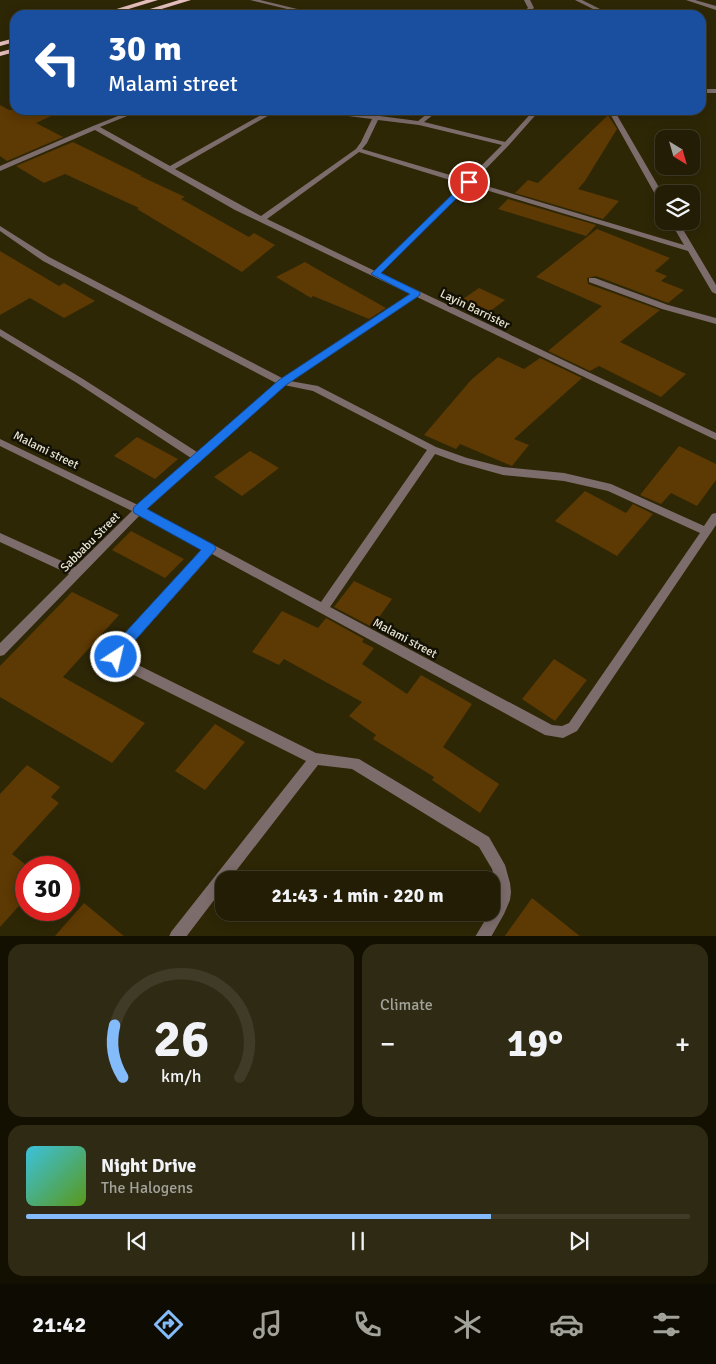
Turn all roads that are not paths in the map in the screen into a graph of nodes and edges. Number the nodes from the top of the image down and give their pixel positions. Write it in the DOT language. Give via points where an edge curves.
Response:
graph roads {
  1 [pos="154,0"];
  2 [pos="187,0"];
  3 [pos="253,0"];
  4 [pos="578,0"];
  5 [pos="688,0"];
  6 [pos="716,8"];
  7 [pos="120,10"];
  8 [pos="152,10"];
  9 [pos="297,10"];
  10 [pos="599,10"];
  11 [pos="126,115"];
  12 [pos="266,115"];
  13 [pos="358,115"];
  14 [pos="429,115"];
  15 [pos="532,115"];
  16 [pos="613,115"];
  17 [pos="376,117"];
  18 [pos="419,123"];
  19 [pos="95,126"];
  20 [pos="506,144"];
  21 [pos="358,150"];
  22 [pos="0,169"];
  23 [pos="170,169"];
  24 [pos="469,182"];
  25 [pos="655,188"];
  26 [pos="262,219"];
  27 [pos="0,228"];
  28 [pos="679,230"];
  29 [pos="690,249"];
  30 [pos="376,274"];
  31 [pos="592,280"];
  32 [pos="716,292"];
  33 [pos="417,294"];
  34 [pos="716,321"];
  35 [pos="0,332"];
  36 [pos="282,382"];
  37 [pos="716,437"];
  38 [pos="0,442"];
  39 [pos="433,449"];
  40 [pos="199,458"];
  41 [pos="139,510"];
  42 [pos="716,517"];
  43 [pos="706,531"];
  44 [pos="0,537"];
  45 [pos="210,549"];
  46 [pos="76,573"];
  47 [pos="323,609"];
  48 [pos="0,651"];
  49 [pos="315,759"];
  50 [pos="176,936"];
  51 [pos="482,936"];
  1 -- 7 [label="highway"];
  2 -- 8 [label="highway"];
  3 -- 9 [label="street"];
  4 -- 10 [label="street"];
  5 -- 6 [label="street"];
  11 -- 19 [label="street"];
  12 -- 23 [label="street"];
  13 -- 17 [label="street"];
  14 -- 18 [label="street"];
  15 -- 20 [label="street"];
  16 -- 25 [label="street"];
  17 -- 18 [label="street"];
  17 -- 21 [label="street"];
  18 -- 20 [label="street"];
  19 -- 22 [label="street"];
  19 -- 23 [label="street, Layin Barrister"];
  20 -- 24 [label="street"];
  21 -- 24 [label="street"];
  21 -- 26 [label="street"];
  23 -- 26 [label="street, Layin Barrister"];
  24 -- 29 [label="street"];
  24 -- 30 [label="street"];
  26 -- 30 [label="street, Layin Barrister"];
  27 -- 36 [label="street" via="46,260"];
  28 -- 29 [label="street"];
  29 -- 32 [label="street"];
  30 -- 33 [label="street, Layin Barrister"];
  31 -- 34 [label="street" via="665,307"];
  33 -- 36 [label="street, Sabbabu Street"];
  33 -- 37 [label="street, Layin Barrister"];
  35 -- 40 [label="street"];
  36 -- 39 [label="street" via="315,388"];
  36 -- 40 [label="street, Sabbabu Street"];
  38 -- 41 [label="street, Malami street"];
  39 -- 43 [label="street" via="503,472 564,477 611,488"];
  39 -- 47 [label="street"];
  40 -- 41 [label="street, Sabbabu Street"];
  41 -- 45 [label="street, Malami street"];
  41 -- 46 [label="street, Sabbabu Street"];
  42 -- 43 [label="street, Malami street"];
  43 -- 47 [label="street, Malami street" via="573,727 563,732 550,731"];
  44 -- 46 [label="street"];
  45 -- 47 [label="street, Malami street"];
  45 -- 49 [label="street" via="117,652 116,657 120,662"];
  46 -- 48 [label="street, Sabbabu Street"];
  49 -- 50 [label="street"];
  49 -- 51 [label="street" via="354,763 484,842 497,861 503,884 500,908"];
}
